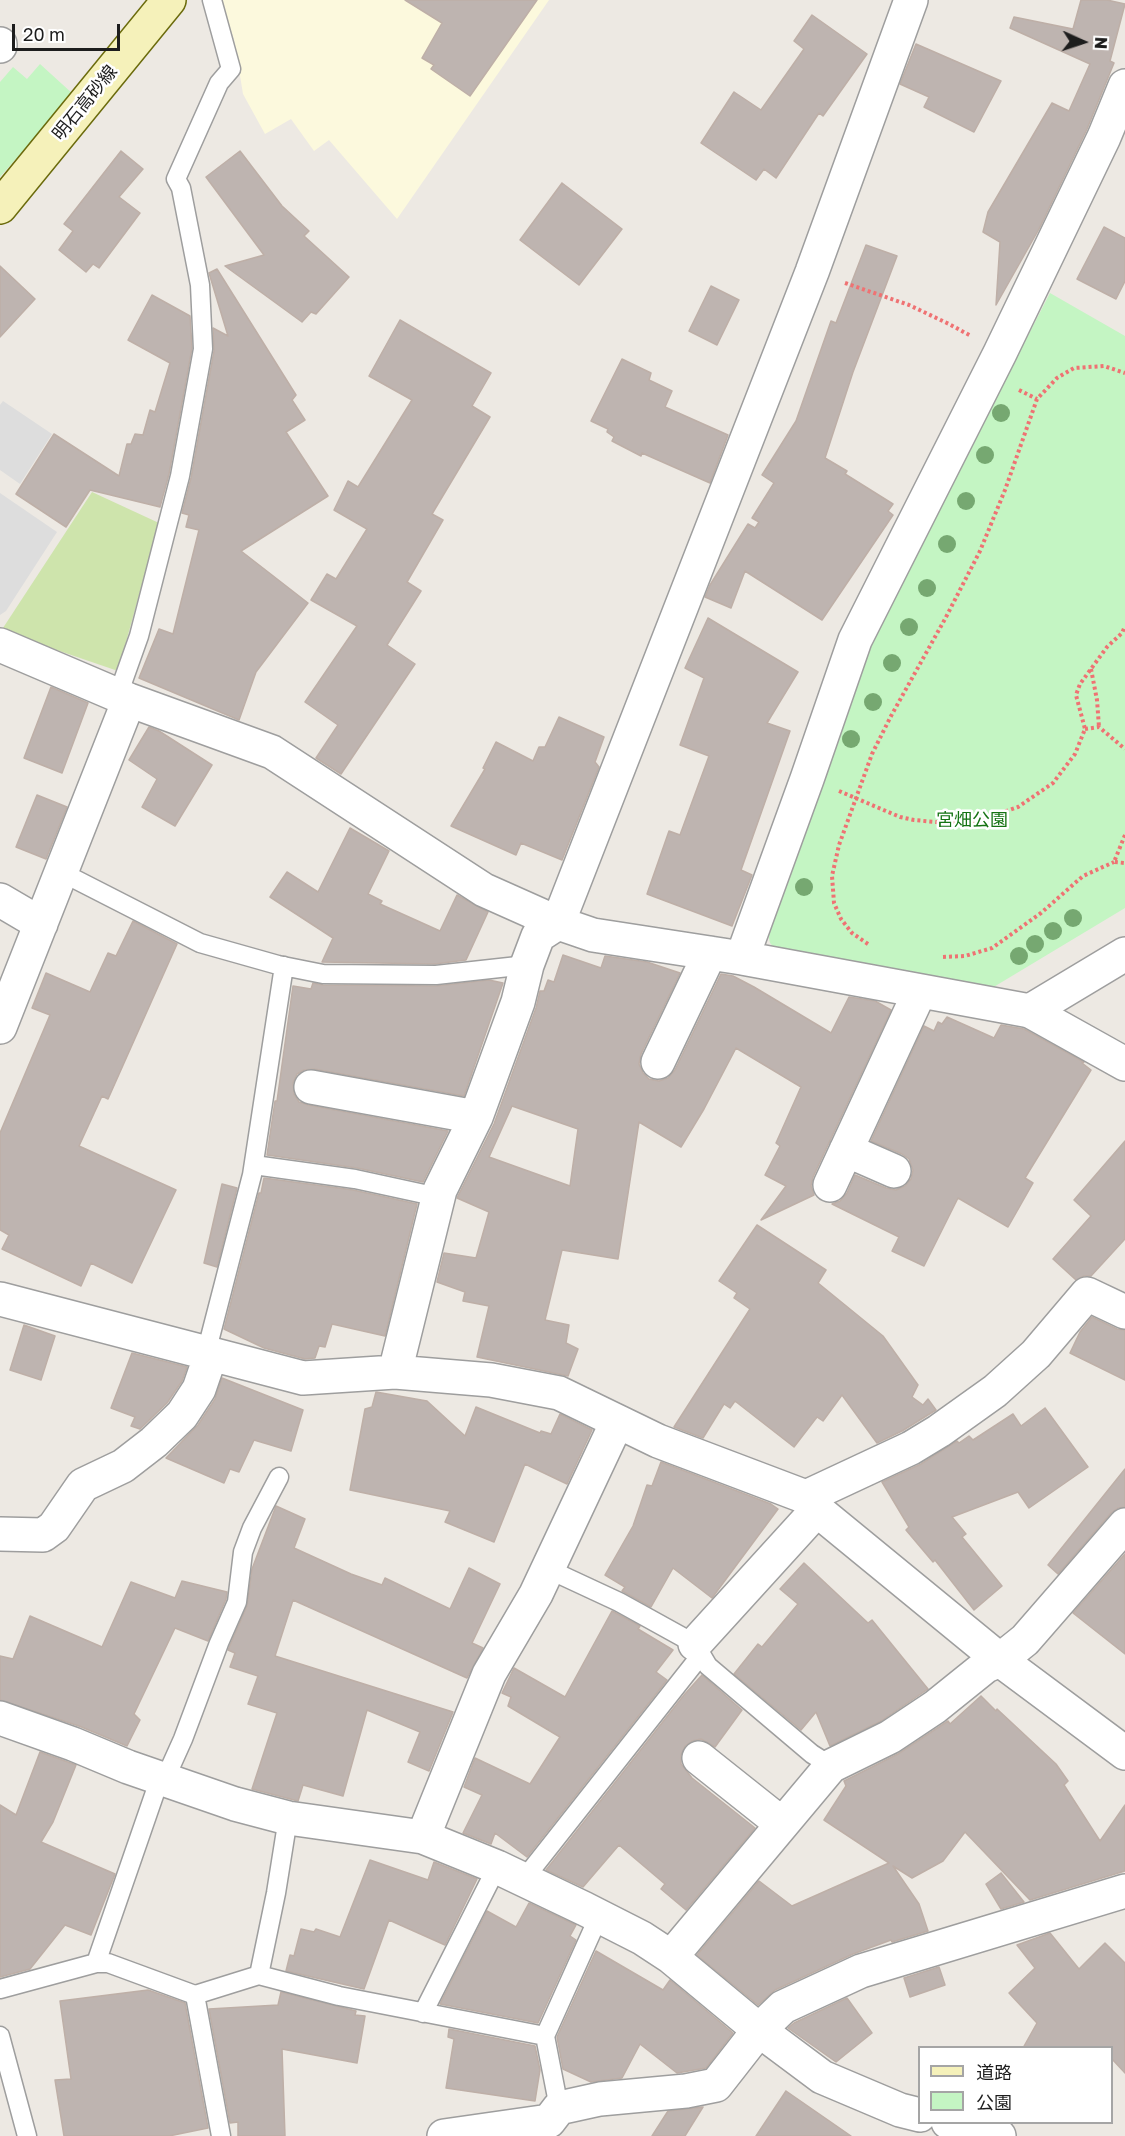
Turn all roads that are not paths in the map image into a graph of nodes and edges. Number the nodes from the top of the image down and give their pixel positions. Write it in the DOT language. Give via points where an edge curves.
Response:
graph roads {
  1 [pos="169,0"];
  2 [pos="212,0"];
  3 [pos="911,0"];
  4 [pos="1125,86"];
  5 [pos="1114,145"];
  6 [pos="0,207"];
  7 [pos="0,645"];
  8 [pos="124,698"];
  9 [pos="61,872"];
  10 [pos="0,900"];
  11 [pos="558,923"];
  12 [pos="40,924"];
  13 [pos="710,953"];
  14 [pos="1125,954"];
  15 [pos="742,958"];
  16 [pos="527,965"];
  17 [pos="284,966"];
  18 [pos="920,991"];
  19 [pos="1030,1011"];
  20 [pos="0,1027"];
  21 [pos="658,1062"];
  22 [pos="1125,1064"];
  23 [pos="311,1087"];
  24 [pos="476,1117"];
  25 [pos="846,1150"];
  26 [pos="254,1165"];
  27 [pos="894,1171"];
  28 [pos="830,1185"];
  29 [pos="438,1197"];
  30 [pos="0,1299"];
  31 [pos="1125,1312"];
  32 [pos="209,1354"];
  33 [pos="395,1372"];
  34 [pos="617,1422"];
  35 [pos="279,1477"];
  36 [pos="812,1504"];
  37 [pos="1125,1525"];
  38 [pos="0,1534"];
  39 [pos="548,1569"];
  40 [pos="698,1650"];
  41 [pos="1000,1660"];
  42 [pos="0,1718"];
  43 [pos="1125,1753"];
  44 [pos="699,1758"];
  45 [pos="831,1766"];
  46 [pos="162,1779"];
  47 [pos="288,1818"];
  48 [pos="782,1824"];
  49 [pos="423,1837"];
  50 [pos="511,1873"];
  51 [pos="1125,1891"];
  52 [pos="599,1916"];
  53 [pos="671,1957"];
  54 [pos="96,1963"];
  55 [pos="259,1975"];
  56 [pos="0,1989"];
  57 [pos="195,1995"];
  58 [pos="423,2013"];
  59 [pos="759,2030"];
  60 [pos="0,2036"];
  61 [pos="545,2036"];
  62 [pos="918,2114"];
  63 [pos="551,2122"];
  64 [pos="955,2124"];
  65 [pos="27,2136"];
  66 [pos="221,2136"];
  67 [pos="444,2136"];
  68 [pos="999,2136"];
  1 -- 6 [label="main road, 明石高砂線"];
  2 -- 8 [label="lane" via="231,69 219,83 176,179 200,285 203,349 180,476"];
  3 -- 11 [label="street" via="813,272"];
  4 -- 5 [label="street"];
  5 -- 15 [label="street" via="1000,353 855,640"];
  7 -- 8 [label="street"];
  8 -- 9 [label="street"];
  8 -- 11 [label="street" via="272,752 484,890"];
  9 -- 12 [label="street"];
  9 -- 17 [label="lane" via="200,943"];
  10 -- 12 [label="street"];
  11 -- 13 [label="street" via="593,935"];
  11 -- 16 [label="street" via="538,936"];
  12 -- 20 [label="street"];
  13 -- 15 [label="street"];
  13 -- 21 [label="street"];
  14 -- 19 [label="street"];
  15 -- 18 [label="street"];
  16 -- 17 [label="lane" via="436,975 323,974"];
  16 -- 24 [label="street" via="518,1002"];
  17 -- 26 [label="lane"];
  18 -- 19 [label="street"];
  18 -- 25 [label="street"];
  19 -- 22 [label="street"];
  23 -- 24 [label="street"];
  24 -- 29 [label="street"];
  25 -- 27 [label="street"];
  25 -- 28 [label="street"];
  26 -- 29 [label="lane" via="355,1179"];
  26 -- 32 [label="lane"];
  29 -- 33 [label="street"];
  30 -- 32 [label="street"];
  31 -- 36 [label="street" via="1087,1294 1036,1354 995,1391 939,1431"];
  32 -- 33 [label="street" via="303,1378"];
  32 -- 38 [label="street" via="199,1389 182,1415 154,1442 123,1466 83,1485 54,1527 43,1535"];
  33 -- 34 [label="street" via="491,1380 559,1393"];
  34 -- 36 [label="street"];
  34 -- 39 [label="street"];
  35 -- 46 [label="lane" via="252,1528 243,1552 237,1602 183,1739"];
  36 -- 40 [label="street"];
  36 -- 41 [label="street"];
  37 -- 41 [label="street" via="1025,1640"];
  39 -- 40 [label="lane" via="619,1602"];
  39 -- 49 [label="street" via="489,1674"];
  40 -- 45 [label="lane" via="708,1666"];
  40 -- 50 [label="lane"];
  41 -- 43 [label="street"];
  41 -- 45 [label="street" via="986,1666 890,1737"];
  42 -- 46 [label="street"];
  44 -- 48 [label="street"];
  45 -- 48 [label="street"];
  46 -- 47 [label="street"];
  46 -- 54 [label="lane"];
  47 -- 49 [label="street"];
  47 -- 55 [label="lane"];
  48 -- 53 [label="street"];
  49 -- 50 [label="street"];
  50 -- 52 [label="street"];
  50 -- 58 [label="lane"];
  51 -- 59 [label="street" via="861,1971 783,2007"];
  52 -- 53 [label="street"];
  52 -- 61 [label="lane"];
  53 -- 59 [label="street"];
  54 -- 56 [label="lane"];
  54 -- 57 [label="lane" via="108,1963"];
  55 -- 57 [label="lane"];
  55 -- 58 [label="lane"];
  57 -- 66 [label="lane"];
  58 -- 61 [label="lane"];
  59 -- 62 [label="street" via="822,2077"];
  59 -- 63 [label="street" via="716,2085 600,2099"];
  60 -- 65 [label="lane"];
  61 -- 63 [label="lane"];
  63 -- 67 [label="street"];
  64 -- 68 [label="street"];
}
